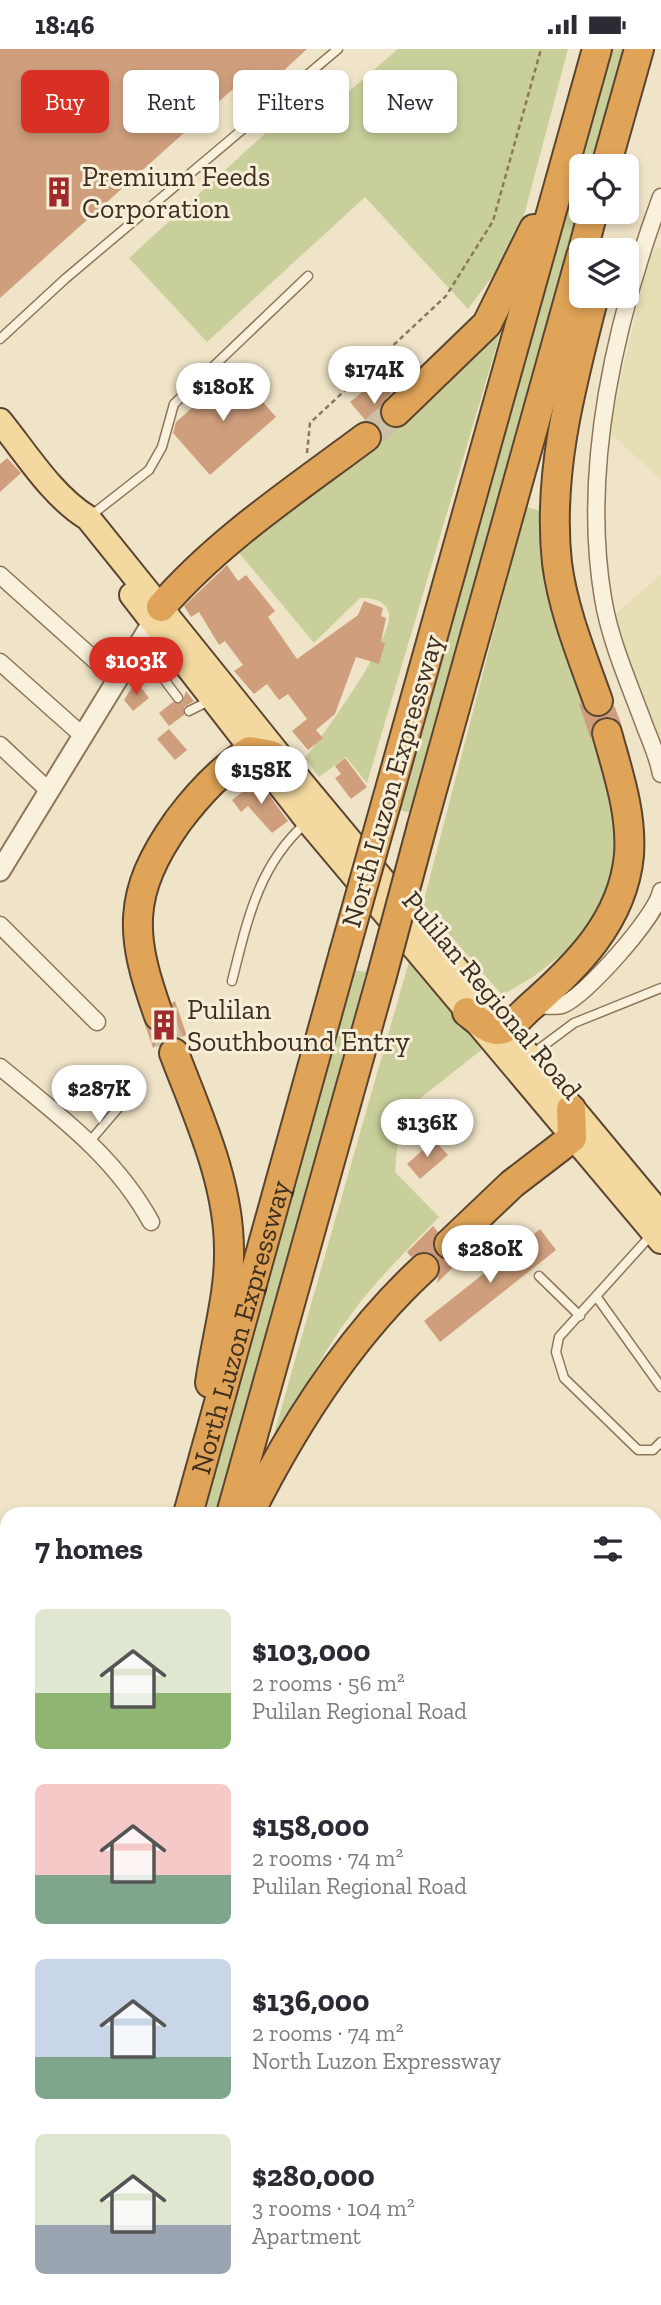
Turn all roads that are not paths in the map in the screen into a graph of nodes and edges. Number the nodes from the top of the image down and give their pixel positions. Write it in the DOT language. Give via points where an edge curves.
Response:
graph roads {
  1 [pos="338,49"];
  2 [pos="597,49"];
  3 [pos="639,49"];
  4 [pos="609,154"];
  5 [pos="558,192"];
  6 [pos="661,197"];
  7 [pos="308,276"];
  8 [pos="569,299"];
  9 [pos="591,308"];
  10 [pos="0,338"];
  11 [pos="396,412"];
  12 [pos="0,421"];
  13 [pos="366,437"];
  14 [pos="82,517"];
  15 [pos="0,575"];
  16 [pos="156,615"];
  17 [pos="169,645"];
  18 [pos="0,662"];
  19 [pos="117,680"];
  20 [pos="178,698"];
  21 [pos="211,700"];
  22 [pos="597,701"];
  23 [pos="189,711"];
  24 [pos="607,733"];
  25 [pos="82,735"];
  26 [pos="0,745"];
  27 [pos="250,751"];
  28 [pos="286,764"];
  29 [pos="661,774"];
  30 [pos="48,790"];
  31 [pos="307,821"];
  32 [pos="0,871"];
  33 [pos="661,891"];
  34 [pos="0,925"];
  35 [pos="232,981"];
  36 [pos="661,988"];
  37 [pos="532,1006"];
  38 [pos="467,1012"];
  39 [pos="159,1016"];
  40 [pos="97,1021"];
  41 [pos="506,1028"];
  42 [pos="174,1053"];
  43 [pos="529,1057"];
  44 [pos="0,1067"];
  45 [pos="127,1098"];
  46 [pos="570,1109"];
  47 [pos="572,1138"];
  48 [pos="90,1141"];
  49 [pos="151,1222"];
  50 [pos="658,1230"];
  51 [pos="449,1244"];
  52 [pos="424,1268"];
  53 [pos="540,1276"];
  54 [pos="596,1296"];
  55 [pos="580,1316"];
  56 [pos="661,1387"];
  57 [pos="661,1442"];
  58 [pos="191,1503"];
  59 [pos="233,1507"];
  60 [pos="253,1507"];
  1 -- 10 [label="lane"];
  2 -- 5 [label="highway, North Luzon Expressway"];
  3 -- 4 [label="highway"];
  5 -- 11 [label="highway" via="541,213 487,324"];
  5 -- 58 [label="highway, North Luzon Expressway, bridge"];
  6 -- 29 [label="street" via="641,248 620,327 597,488 603,599"];
  7 -- 14 [label="lane" via="174,404 162,447 149,470"];
  8 -- 59 [label="highway, North Luzon Expressway, bridge"];
  9 -- 22 [label="highway" via="556,467 554,523 567,610"];
  12 -- 14 [label="main road, Pulilan Regional Road"];
  13 -- 16 [label="highway" via="220,548 186,578"];
  14 -- 16 [label="main road, Pulilan Regional Road"];
  15 -- 19 [label="street"];
  16 -- 17 [label="main road, Pulilan Regional Road"];
  16 -- 19 [label="street"];
  16 -- 28 [label="main road, Pulilan Regional Road"];
  17 -- 20 [label="lane" via="166,682"];
  17 -- 21 [label="main road, Pulilan Regional Road"];
  18 -- 25 [label="street"];
  19 -- 25 [label="street"];
  21 -- 23 [label="lane"];
  21 -- 27 [label="main road, Pulilan Regional Road"];
  24 -- 37 [label="highway" via="629,820 623,884 597,941"];
  25 -- 30 [label="street"];
  26 -- 30 [label="street"];
  27 -- 28 [label="highway"];
  27 -- 31 [label="main road, Pulilan Regional Road"];
  27 -- 39 [label="highway" via="227,765 186,810 141,888 137,913 141,967"];
  28 -- 41 [label="main road, Pulilan Regional Road"];
  30 -- 32 [label="street"];
  31 -- 35 [label="lane" via="280,848 262,878"];
  31 -- 38 [label="main road, Pulilan Regional Road"];
  33 -- 37 [label="street" via="643,923 607,968 562,1005"];
  34 -- 40 [label="street"];
  36 -- 43 [label="lane" via="574,1023"];
  37 -- 41 [label="highway"];
  38 -- 41 [label="highway" via="492,1029"];
  38 -- 47 [label="main road, Pulilan Regional Road"];
  41 -- 43 [label="main road, Pulilan Regional Road"];
  42 -- 58 [label="highway" via="220,1185 229,1252"];
  43 -- 46 [label="main road, Pulilan Regional Road"];
  44 -- 48 [label="street"];
  45 -- 48 [label="lane"];
  46 -- 47 [label="highway"];
  46 -- 50 [label="main road, Pulilan Regional Road"];
  47 -- 50 [label="main road, Pulilan Regional Road"];
  47 -- 51 [label="highway"];
  48 -- 49 [label="street" via="118,1170"];
  50 -- 54 [label="lane"];
  52 -- 60 [label="highway" via="348,1350 268,1475"];
  53 -- 55 [label="lane"];
  54 -- 55 [label="lane"];
  54 -- 56 [label="lane"];
  55 -- 57 [label="lane" via="559,1337 556,1352 564,1378 638,1450 653,1450"];
}
